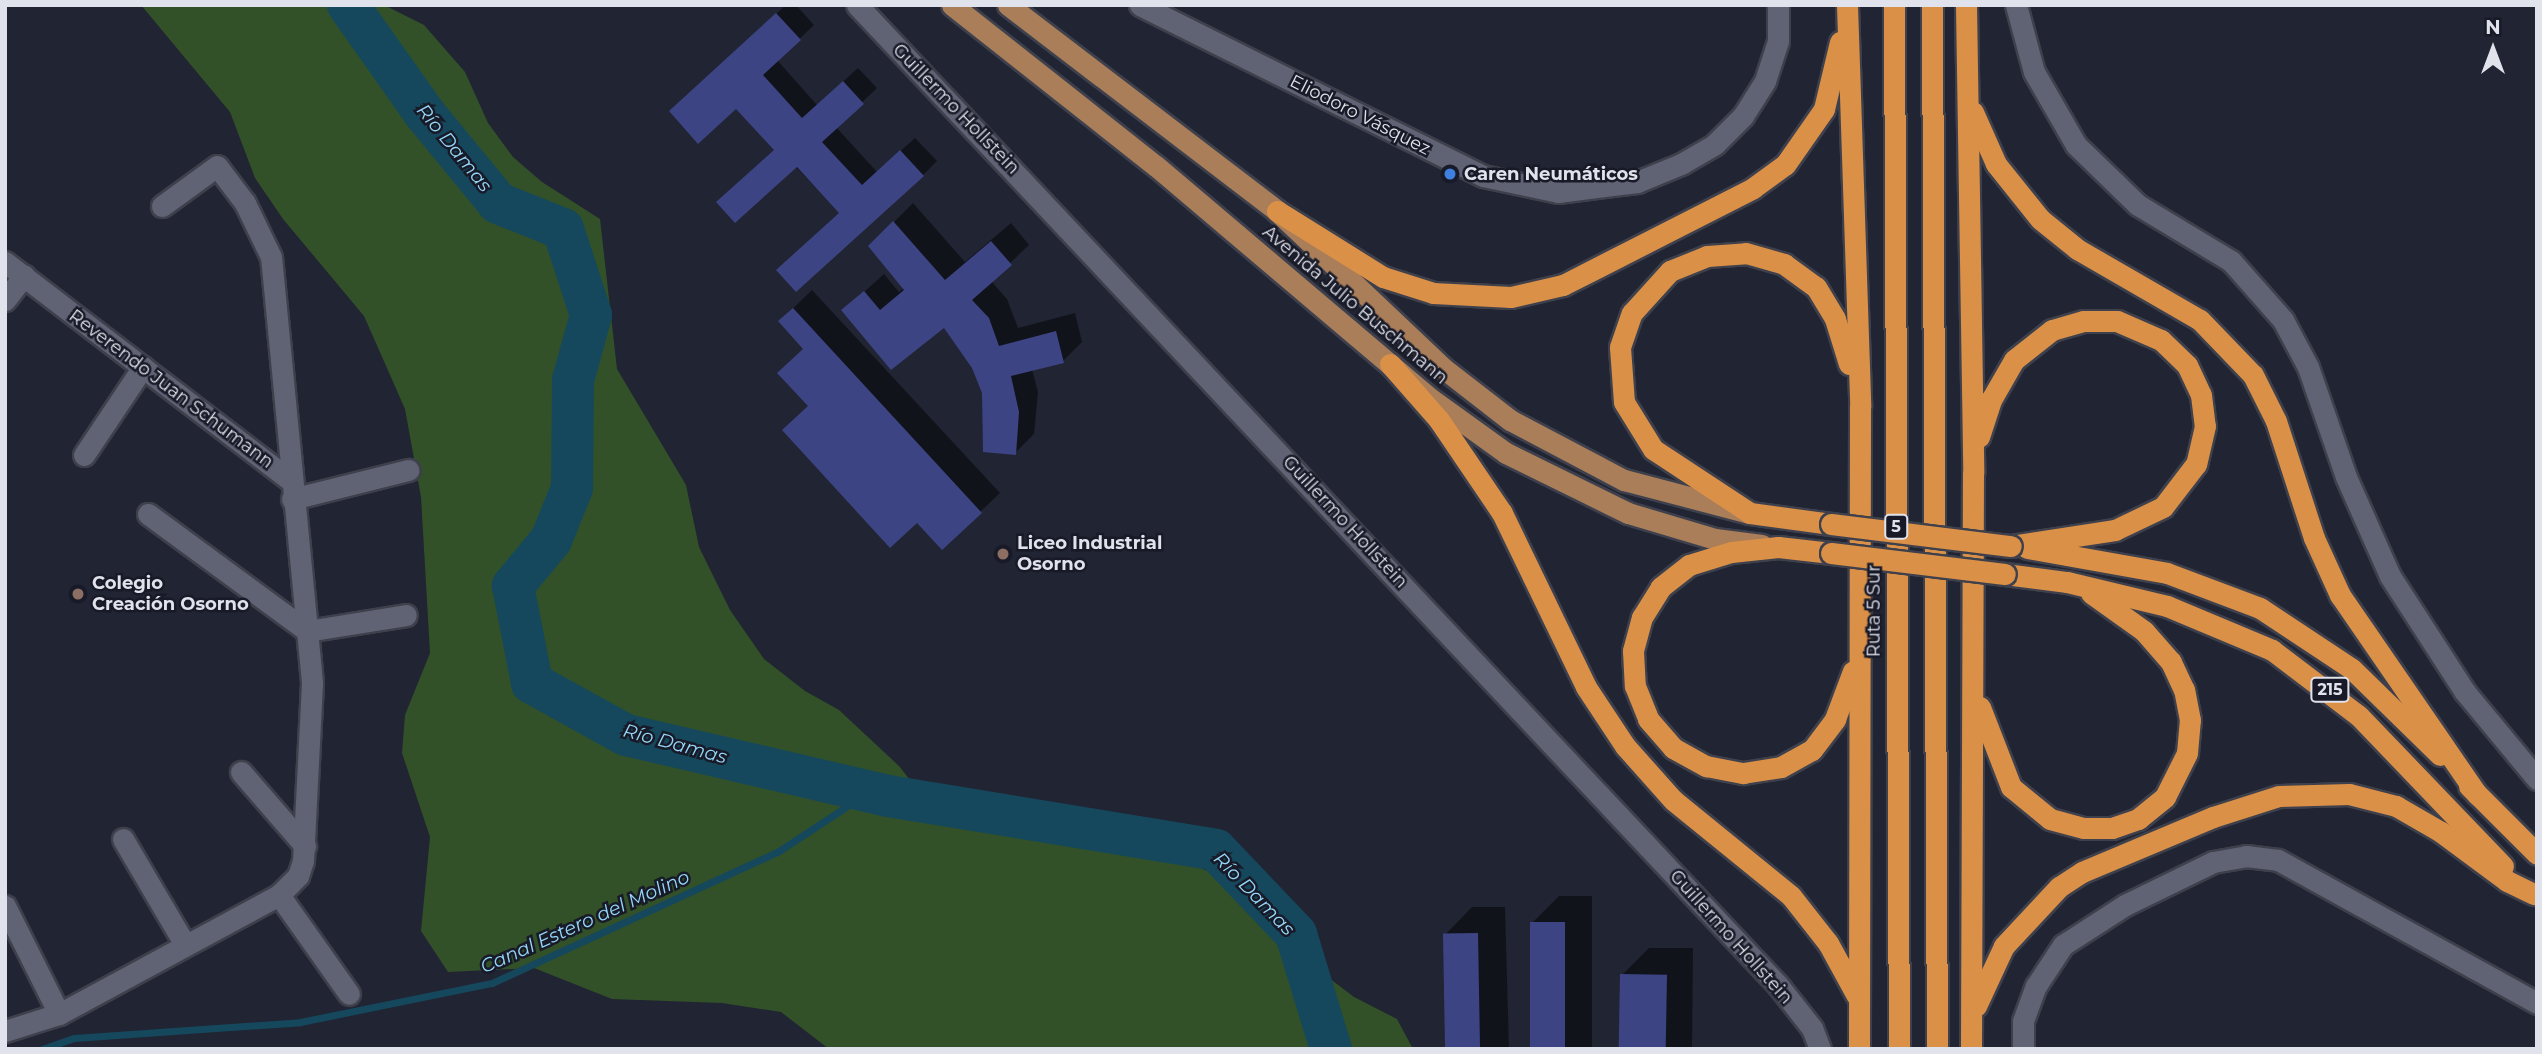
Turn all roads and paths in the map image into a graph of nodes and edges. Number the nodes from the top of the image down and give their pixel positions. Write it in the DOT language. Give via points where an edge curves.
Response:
graph roads {
  1 [pos="857,5"];
  2 [pos="952,5"];
  3 [pos="1008,5"];
  4 [pos="1140,5"];
  5 [pos="1778,5"];
  6 [pos="1846,5"];
  7 [pos="1894,5"];
  8 [pos="1933,5"];
  9 [pos="1966,5"];
  10 [pos="2016,5"];
  11 [pos="1967,90"];
  12 [pos="162,206"];
  13 [pos="1277,211"];
  14 [pos="5,262"];
  15 [pos="24,276"];
  16 [pos="5,300"];
  17 [pos="1390,364"];
  18 [pos="143,367"];
  19 [pos="1860,407"];
  20 [pos="84,455"];
  21 [pos="408,470"];
  22 [pos="1973,473"];
  23 [pos="291,489"];
  24 [pos="1751,513"];
  25 [pos="148,514"];
  26 [pos="2011,546"];
  27 [pos="1778,547"];
  28 [pos="2067,582"];
  29 [pos="406,615"];
  30 [pos="307,632"];
  31 [pos="1859,640"];
  32 [pos="1973,676"];
  33 [pos="242,772"];
  34 [pos="2537,779"];
  35 [pos="2477,794"];
  36 [pos="122,839"];
  37 [pos="305,846"];
  38 [pos="2537,853"];
  39 [pos="279,895"];
  40 [pos="2535,895"];
  41 [pos="5,906"];
  42 [pos="184,943"];
  43 [pos="349,994"];
  44 [pos="1859,1000"];
  45 [pos="2537,1003"];
  46 [pos="59,1014"];
  47 [pos="1970,1021"];
  48 [pos="5,1031"];
  49 [pos="1820,1049"];
  50 [pos="1859,1049"];
  51 [pos="1899,1049"];
  52 [pos="1937,1049"];
  53 [pos="1971,1049"];
  54 [pos="2022,1049"];
  1 -- 49 [label="street, Guillermo Hollstein" via="1778,985 1812,1028"];
  2 -- 17 [label="main road, Avenida Julio Buschmann" via="1156,166"];
  3 -- 13 [label="main road, Avenida Julio Buschmann"];
  4 -- 5 [label="street, Eliodoro Vásquez" via="1483,176 1558,192 1637,181 1682,164 1715,144 1743,116 1765,81 1778,41"];
  6 -- 13 [label="highway" via="1824,110 1785,165 1753,188 1563,285 1484,299 1433,293 1383,276"];
  6 -- 19 [label="highway"];
  7 -- 51 [label="highway, Ruta 5 Sur / 5"];
  8 -- 52 [label="highway, 5"];
  9 -- 11 [label="highway"];
  10 -- 34 [label="street" via="2034,72 2076,145 2138,205 2231,261 2283,320 2308,368 2346,477 2390,576 2444,664"];
  11 -- 22 [label="highway"];
  11 -- 35 [label="highway" via="1996,164 2040,219 2077,249 2200,320 2253,376 2276,421 2314,538 2340,595"];
  12 -- 23 [label="street" via="217,166 245,203 271,257"];
  13 -- 24 [label="main road, Avenida Julio Buschmann" via="1443,368 1510,420 1624,480"];
  14 -- 15 [label="street, Reverendo Juan Schumann"];
  15 -- 16 [label="street"];
  15 -- 18 [label="street, Reverendo Juan Schumann"];
  17 -- 27 [label="main road, Avenida Julio Buschmann" via="1486,440 1587,496 1714,539"];
  17 -- 44 [label="highway" via="1439,420 1502,513 1586,687 1625,746 1673,800 1791,896 1828,943"];
  18 -- 20 [label="street"];
  18 -- 23 [label="street, Reverendo Juan Schumann"];
  19 -- 24 [label="highway" via="1836,319 1816,287 1784,264 1746,253 1717,254 1688,262 1655,284 1625,330 1619,366 1624,402 1653,449"];
  19 -- 31 [label="highway"];
  21 -- 23 [label="street"];
  22 -- 26 [label="highway" via="1982,424 2001,379 2025,348 2052,330 2084,321 2133,326 2175,352 2197,380 2204,410 2202,445 2186,481 2163,507 2115,530"];
  22 -- 32 [label="highway"];
  23 -- 30 [label="street"];
  24 -- 26 [label="highway, Avenida Julio Buschmann, bridge"];
  25 -- 30 [label="street"];
  26 -- 35 [label="highway, 215" via="2166,573 2260,608 2352,669"];
  27 -- 28 [label="highway, 215, bridge"];
  27 -- 31 [label="highway" via="1705,558 1674,575 1650,601 1636,633 1633,669 1640,703 1660,735 1689,758 1724,771 1762,772 1798,759 1835,719 1852,677"];
  28 -- 32 [label="highway" via="2125,614 2162,650 2179,676 2188,704 2190,737 2182,768 2165,797 2138,819 2098,829 2066,825 2035,810 2003,773"];
  28 -- 40 [label="highway, 215" via="2215,622 2299,667 2359,716 2444,808"];
  29 -- 30 [label="street"];
  30 -- 37 [label="street" via="312,682"];
  31 -- 44 [label="highway"];
  32 -- 47 [label="highway"];
  33 -- 37 [label="street"];
  35 -- 38 [label="highway, 215"];
  36 -- 42 [label="street"];
  37 -- 39 [label="street" via="298,876"];
  39 -- 42 [label="street"];
  39 -- 43 [label="street"];
  40 -- 47 [label="highway" via="2396,806 2337,793 2279,796 2213,817 2082,872 2059,887 2004,946"];
  41 -- 46 [label="street"];
  42 -- 46 [label="street"];
  44 -- 50 [label="highway"];
  45 -- 54 [label="street" via="2278,860 2246,856 2213,862 2125,905 2063,945 2036,986 2023,1021"];
  46 -- 48 [label="street"];
  47 -- 53 [label="highway"];
}
